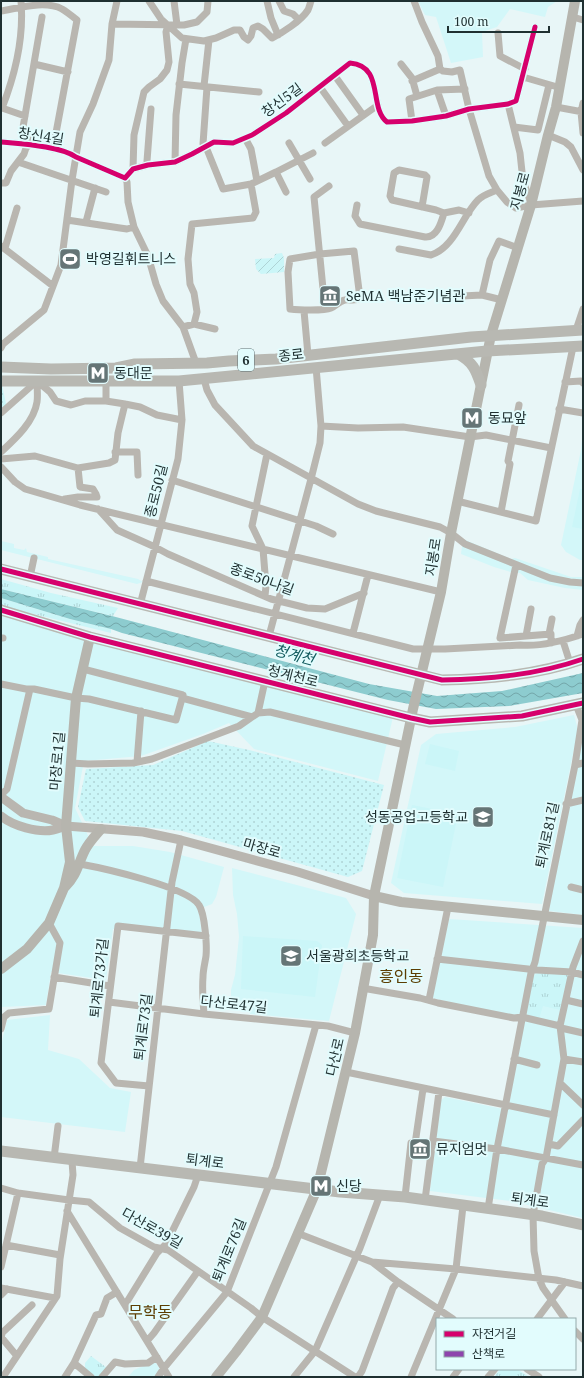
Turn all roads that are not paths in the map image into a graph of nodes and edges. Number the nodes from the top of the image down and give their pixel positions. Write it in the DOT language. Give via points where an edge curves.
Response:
graph roads {
  1 [pos="117,1"];
  2 [pos="149,1"];
  3 [pos="156,1"];
  4 [pos="174,1"];
  5 [pos="208,1"];
  6 [pos="267,1"];
  7 [pos="280,1"];
  8 [pos="310,1"];
  9 [pos="414,1"];
  10 [pos="575,1"];
  11 [pos="38,3"];
  12 [pos="22,4"];
  13 [pos="156,10"];
  14 [pos="1,11"];
  15 [pos="42,17"];
  16 [pos="580,18"];
  17 [pos="299,20"];
  18 [pos="112,24"];
  19 [pos="177,25"];
  20 [pos="168,26"];
  21 [pos="535,27"];
  22 [pos="498,33"];
  23 [pos="278,35"];
  24 [pos="186,39"];
  25 [pos="210,40"];
  26 [pos="34,64"];
  27 [pos="401,64"];
  28 [pos="440,69"];
  29 [pos="525,69"];
  30 [pos="68,72"];
  31 [pos="335,76"];
  32 [pos="523,77"];
  33 [pos="412,81"];
  34 [pos="179,84"];
  35 [pos="549,85"];
  36 [pos="206,87"];
  37 [pos="320,87"];
  38 [pos="560,88"];
  39 [pos="465,89"];
  40 [pos="437,90"];
  41 [pos="259,92"];
  42 [pos="417,96"];
  43 [pos="583,102"];
  44 [pos="508,104"];
  45 [pos="378,105"];
  46 [pos="556,107"];
  47 [pos="151,109"];
  48 [pos="468,109"];
  49 [pos="582,112"];
  50 [pos="363,115"];
  51 [pos="25,116"];
  52 [pos="446,116"];
  53 [pos="412,122"];
  54 [pos="348,126"];
  55 [pos="514,127"];
  56 [pos="583,133"];
  57 [pos="548,135"];
  58 [pos="245,138"];
  59 [pos="1,142"];
  60 [pos="288,143"];
  61 [pos="326,143"];
  62 [pos="30,144"];
  63 [pos="206,147"];
  64 [pos="53,149"];
  65 [pos="313,153"];
  66 [pos="76,157"];
  67 [pos="300,160"];
  68 [pos="18,162"];
  69 [pos="175,162"];
  70 [pos="148,165"];
  71 [pos="133,168"];
  72 [pos="583,170"];
  73 [pos="276,172"];
  74 [pos="125,178"];
  75 [pos="310,179"];
  76 [pos="72,180"];
  77 [pos="254,182"];
  78 [pos="1,183"];
  79 [pos="329,186"];
  80 [pos="96,188"];
  81 [pos="497,190"];
  82 [pos="106,192"];
  83 [pos="286,192"];
  84 [pos="583,201"];
  85 [pos="356,205"];
  86 [pos="531,205"];
  87 [pos="422,207"];
  88 [pos="17,208"];
  89 [pos="444,213"];
  90 [pos="469,213"];
  91 [pos="67,220"];
  92 [pos="86,222"];
  93 [pos="134,227"];
  94 [pos="3,247"];
  95 [pos="518,248"];
  96 [pos="399,249"];
  97 [pos="320,254"];
  98 [pos="53,286"];
  99 [pos="482,295"];
  100 [pos="462,296"];
  101 [pos="502,300"];
  102 [pos="325,309"];
  103 [pos="583,309"];
  104 [pos="304,310"];
  105 [pos="194,324"];
  106 [pos="183,327"];
  107 [pos="215,329"];
  108 [pos="579,330"];
  109 [pos="491,335"];
  110 [pos="578,346"];
  111 [pos="1,348"];
  112 [pos="487,351"];
  113 [pos="458,354"];
  114 [pos="308,355"];
  115 [pos="196,363"];
  116 [pos="1,367"];
  117 [pos="316,367"];
  118 [pos="204,378"];
  119 [pos="1,381"];
  120 [pos="37,381"];
  121 [pos="106,381"];
  122 [pos="179,381"];
  123 [pos="565,382"];
  124 [pos="583,382"];
  125 [pos="481,385"];
  126 [pos="106,401"];
  127 [pos="125,404"];
  128 [pos="519,405"];
  129 [pos="559,410"];
  130 [pos="1,413"];
  131 [pos="583,413"];
  132 [pos="182,420"];
  133 [pos="321,426"];
  134 [pos="470,438"];
  135 [pos="512,440"];
  136 [pos="551,448"];
  137 [pos="1,452"];
  138 [pos="115,452"];
  139 [pos="267,454"];
  140 [pos="1,459"];
  141 [pos="1,467"];
  142 [pos="78,468"];
  143 [pos="138,475"];
  144 [pos="311,479"];
  145 [pos="172,480"];
  146 [pos="61,499"];
  147 [pos="457,502"];
  148 [pos="256,507"];
  149 [pos="98,509"];
  150 [pos="501,512"];
  151 [pos="299,521"];
  152 [pos="161,524"];
  153 [pos="451,533"];
  154 [pos="333,534"];
  155 [pos="155,547"];
  156 [pos="263,549"];
  157 [pos="290,556"];
  158 [pos="34,558"];
  159 [pos="516,565"];
  160 [pos="1,569"];
  161 [pos="368,575"];
  162 [pos="30,577"];
  163 [pos="146,580"];
  164 [pos="583,582"];
  165 [pos="441,592"];
  166 [pos="364,593"];
  167 [pos="265,596"];
  168 [pos="278,601"];
  169 [pos="140,605"];
  170 [pos="530,609"];
  171 [pos="1,610"];
  172 [pos="275,613"];
  173 [pos="552,619"];
  174 [pos="583,620"];
  175 [pos="353,633"];
  176 [pos="549,634"];
  177 [pos="580,635"];
  178 [pos="269,636"];
  179 [pos="526,636"];
  180 [pos="90,637"];
  181 [pos="563,641"];
  182 [pos="552,643"];
  183 [pos="427,649"];
  184 [pos="583,659"];
  185 [pos="570,663"];
  186 [pos="83,669"];
  187 [pos="421,678"];
  188 [pos="266,682"];
  189 [pos="1,684"];
  190 [pos="30,689"];
  191 [pos="76,698"];
  192 [pos="182,698"];
  193 [pos="580,704"];
  194 [pos="141,711"];
  195 [pos="412,714"];
  196 [pos="255,715"];
  197 [pos="583,720"];
  198 [pos="405,745"];
  199 [pos="137,762"];
  200 [pos="71,763"];
  201 [pos="583,763"];
  202 [pos="575,766"];
  203 [pos="1,796"];
  204 [pos="583,800"];
  205 [pos="566,804"];
  206 [pos="1,816"];
  207 [pos="66,826"];
  208 [pos="101,829"];
  209 [pos="181,840"];
  210 [pos="80,864"];
  211 [pos="572,887"];
  212 [pos="64,888"];
  213 [pos="172,888"];
  214 [pos="583,890"];
  215 [pos="374,896"];
  216 [pos="448,907"];
  217 [pos="544,916"];
  218 [pos="583,920"];
  219 [pos="49,923"];
  220 [pos="167,931"];
  221 [pos="206,936"];
  222 [pos="583,941"];
  223 [pos="581,951"];
  224 [pos="437,959"];
  225 [pos="1,969"];
  226 [pos="532,970"];
  227 [pos="572,972"];
  228 [pos="583,975"];
  229 [pos="54,977"];
  230 [pos="110,986"];
  231 [pos="362,988"];
  232 [pos="429,1000"];
  233 [pos="566,1000"];
  234 [pos="109,1002"];
  235 [pos="583,1004"];
  236 [pos="158,1008"];
  237 [pos="204,1014"];
  238 [pos="522,1018"];
  239 [pos="316,1025"];
  240 [pos="560,1027"];
  241 [pos="1,1029"];
  242 [pos="355,1033"];
  243 [pos="583,1033"];
  244 [pos="514,1059"];
  245 [pos="564,1059"];
  246 [pos="583,1062"];
  247 [pos="537,1065"];
  248 [pos="346,1072"];
  249 [pos="560,1084"];
  250 [pos="149,1086"];
  251 [pos="423,1088"];
  252 [pos="440,1092"];
  253 [pos="505,1105"];
  254 [pos="583,1105"];
  255 [pos="554,1115"];
  256 [pos="583,1120"];
  257 [pos="58,1126"];
  258 [pos="413,1144"];
  259 [pos="433,1144"];
  260 [pos="549,1144"];
  261 [pos="497,1149"];
  262 [pos="1,1151"];
  263 [pos="54,1158"];
  264 [pos="546,1158"];
  265 [pos="72,1161"];
  266 [pos="583,1165"];
  267 [pos="140,1168"];
  268 [pos="198,1175"];
  269 [pos="269,1183"];
  270 [pos="1,1188"];
  271 [pos="317,1189"];
  272 [pos="18,1193"];
  273 [pos="380,1195"];
  274 [pos="405,1197"];
  275 [pos="69,1200"];
  276 [pos="425,1200"];
  277 [pos="463,1206"];
  278 [pos="488,1209"];
  279 [pos="67,1211"];
  280 [pos="533,1215"];
  281 [pos="583,1225"];
  282 [pos="297,1233"];
  283 [pos="6,1245"];
  284 [pos="162,1249"];
  285 [pos="3,1255"];
  286 [pos="60,1255"];
  287 [pos="355,1256"];
  288 [pos="372,1262"];
  289 [pos="1,1267"];
  290 [pos="456,1269"];
  291 [pos="198,1271"];
  292 [pos="540,1279"];
  293 [pos="398,1282"];
  294 [pos="565,1282"];
  295 [pos="583,1286"];
  296 [pos="4,1289"];
  297 [pos="117,1292"];
  298 [pos="227,1292"];
  299 [pos="1,1295"];
  300 [pos="55,1298"];
  301 [pos="551,1301"];
  302 [pos="125,1305"];
  303 [pos="32,1306"];
  304 [pos="440,1310"];
  305 [pos="262,1317"];
  306 [pos="437,1318"];
  307 [pos="452,1318"];
  308 [pos="538,1318"];
  309 [pos="564,1318"];
  310 [pos="436,1319"];
  311 [pos="1,1337"];
  312 [pos="1,1340"];
  313 [pos="147,1341"];
  314 [pos="315,1350"];
  315 [pos="17,1356"];
  316 [pos="157,1357"];
  317 [pos="74,1363"];
  318 [pos="164,1368"];
  319 [pos="528,1370"];
  320 [pos="3,1377"];
  321 [pos="65,1377"];
  322 [pos="91,1377"];
  323 [pos="102,1377"];
  324 [pos="158,1377"];
  325 [pos="169,1377"];
  326 [pos="216,1377"];
  327 [pos="294,1377"];
  328 [pos="357,1377"];
  329 [pos="411,1377"];
  330 [pos="539,1377"];
  1 -- 18 [label="street"];
  2 -- 13 [label="street"];
  3 -- 13 [label="street"];
  4 -- 19 [label="street"];
  5 -- 19 [label="street" via="207,12 197,22"];
  6 -- 23 [label="street"];
  7 -- 17 [label="street" via="284,11 293,14"];
  8 -- 17 [label="street" via="308,10"];
  9 -- 28 [label="street" via="438,56"];
  10 -- 16 [label="main road, 지봉로"];
  11 -- 12 [label="street"];
  11 -- 30 [label="street" via="61,8 77,20"];
  12 -- 14 [label="street"];
  12 -- 51 [label="street" via="16,58 9,91 2,108"];
  13 -- 20 [label="street"];
  15 -- 26 [label="street"];
  16 -- 38 [label="main road, 지봉로"];
  17 -- 23 [label="street"];
  18 -- 20 [label="street"];
  18 -- 66 [label="street" via="109,60 80,132"];
  19 -- 20 [label="street"];
  20 -- 24 [label="street"];
  20 -- 71 [label="street" via="166,32 169,62 160,79 144,92 134,135"];
  21 -- 29 [label="street"];
  22 -- 29 [label="street" via="500,56"];
  23 -- 25 [label="street" via="272,38 258,26 253,28 248,40 240,30 234,30"];
  24 -- 25 [label="street"];
  24 -- 34 [label="street"];
  25 -- 36 [label="street"];
  26 -- 30 [label="street"];
  26 -- 51 [label="street"];
  27 -- 33 [label="street"];
  28 -- 33 [label="street"];
  28 -- 39 [label="street" via="452,72 460,70"];
  29 -- 32 [label="street"];
  30 -- 64 [label="street"];
  31 -- 37 [label="street, 창신5길"];
  31 -- 45 [label="street, 창신5길" via="350,64 359,64 371,75"];
  31 -- 50 [label="street"];
  32 -- 35 [label="street"];
  32 -- 44 [label="street" via="516,101"];
  33 -- 42 [label="street"];
  34 -- 36 [label="street"];
  34 -- 69 [label="street"];
  35 -- 38 [label="street"];
  35 -- 55 [label="street" via="538,130"];
  36 -- 41 [label="street"];
  36 -- 63 [label="street" via="203,144"];
  37 -- 54 [label="street, 창신5길"];
  37 -- 58 [label="street, 창신5길" via="286,113"];
  38 -- 46 [label="main road, 지봉로"];
  39 -- 40 [label="street"];
  39 -- 48 [label="street"];
  40 -- 42 [label="street"];
  40 -- 52 [label="street"];
  42 -- 53 [label="street" via="409,99"];
  43 -- 49 [label="street"];
  44 -- 48 [label="street, 창신5길"];
  44 -- 55 [label="street"];
  45 -- 50 [label="street"];
  45 -- 53 [label="street, 창신5길" via="381,117 387,122"];
  46 -- 49 [label="street"];
  46 -- 57 [label="main road, 지봉로"];
  47 -- 70 [label="street"];
  48 -- 52 [label="street, 창신5길"];
  48 -- 81 [label="street" via="489,176"];
  49 -- 56 [label="street"];
  50 -- 54 [label="street"];
  51 -- 62 [label="street" via="22,133"];
  52 -- 53 [label="street, 창신5길"];
  54 -- 61 [label="street"];
  55 -- 86 [label="street" via="523,181"];
  57 -- 72 [label="street" via="572,146"];
  57 -- 86 [label="main road, 지봉로"];
  58 -- 63 [label="street, 창신5길" via="233,143 214,142"];
  58 -- 77 [label="street" via="251,149"];
  59 -- 62 [label="street, 창신4길"];
  60 -- 67 [label="street"];
  62 -- 64 [label="street, 창신4길"];
  62 -- 68 [label="street"];
  63 -- 69 [label="street, 창신5길"];
  63 -- 77 [label="street" via="224,189"];
  64 -- 66 [label="street, 창신4길" via="69,152"];
  65 -- 67 [label="street"];
  66 -- 74 [label="street"];
  66 -- 76 [label="street"];
  67 -- 73 [label="street"];
  67 -- 75 [label="street"];
  68 -- 76 [label="street"];
  68 -- 78 [label="street" via="6,183"];
  69 -- 70 [label="street, 창신5길"];
  70 -- 71 [label="street, 창신5길"];
  71 -- 74 [label="street"];
  73 -- 77 [label="street"];
  73 -- 83 [label="street"];
  74 -- 93 [label="street"];
  76 -- 80 [label="street"];
  76 -- 91 [label="street"];
  77 -- 105 [label="street" via="256,212 253,218 192,224 188,259 190,284 197,312"];
  79 -- 97 [label="street" via="314,197"];
  80 -- 82 [label="street"];
  80 -- 92 [label="street"];
  81 -- 86 [label="street" via="516,208"];
  81 -- 90 [label="street" via="477,201"];
  84 -- 86 [label="street"];
  85 -- 89 [label="street" via="355,216 360,224 425,237 430,237 439,228"];
  86 -- 95 [label="main road, 지봉로"];
  87 -- 87 [label="street" via="390,199 396,171 427,177"];
  87 -- 89 [label="street"];
  88 -- 94 [label="street"];
  89 -- 90 [label="street" via="460,210"];
  90 -- 96 [label="street" via="445,246 435,253"];
  91 -- 92 [label="street"];
  91 -- 98 [label="street" via="61,265"];
  92 -- 93 [label="street" via="127,229"];
  93 -- 106 [label="street" via="148,256 164,301"];
  94 -- 98 [label="street"];
  95 -- 99 [label="street" via="499,241 490,260"];
  95 -- 101 [label="main road, 지봉로"];
  97 -- 102 [label="street"];
  97 -- 102 [label="street" via="354,251 360,298 344,300 332,308"];
  97 -- 104 [label="street" via="290,258 290,309"];
  98 -- 111 [label="street" via="44,310"];
  99 -- 100 [label="street"];
  99 -- 101 [label="street"];
  101 -- 109 [label="main road, 지봉로"];
  102 -- 104 [label="street"];
  103 -- 108 [label="street, 종로"];
  104 -- 114 [label="street"];
  105 -- 106 [label="street"];
  105 -- 107 [label="street"];
  106 -- 115 [label="street"];
  108 -- 109 [label="main road, 종로 / 6"];
  109 -- 112 [label="main road, 지봉로"];
  109 -- 114 [label="main road, 종로 / 6"];
  110 -- 112 [label="main road, 종로 / 6"];
  110 -- 123 [label="street"];
  112 -- 113 [label="main road, 종로 / 6"];
  112 -- 125 [label="main road, 지봉로"];
  113 -- 117 [label="main road, 종로 / 6"];
  113 -- 125 [label="main road" via="472,364"];
  114 -- 115 [label="main road, 종로 / 6"];
  115 -- 116 [label="main road, 종로 / 6" via="135,364 109,368"];
  117 -- 118 [label="main road, 종로 / 6"];
  117 -- 133 [label="street"];
  118 -- 122 [label="main road, 종로 / 6"];
  118 -- 139 [label="street" via="215,406 253,446"];
  119 -- 120 [label="main road, 종로 / 6"];
  120 -- 121 [label="main road, 종로 / 6"];
  120 -- 126 [label="street" via="56,401 71,404"];
  120 -- 130 [label="street"];
  120 -- 137 [label="street" via="37,403 30,420"];
  121 -- 122 [label="main road, 종로 / 6"];
  121 -- 126 [label="street"];
  122 -- 132 [label="street, 종로50길"];
  123 -- 124 [label="street"];
  123 -- 129 [label="street"];
  125 -- 134 [label="main road, 지봉로"];
  126 -- 127 [label="street"];
  127 -- 132 [label="street"];
  127 -- 138 [label="street"];
  128 -- 135 [label="street"];
  129 -- 131 [label="street"];
  129 -- 136 [label="street"];
  132 -- 145 [label="street, 종로50길" via="178,459"];
  133 -- 134 [label="street" via="403,427"];
  133 -- 144 [label="street" via="320,443"];
  134 -- 135 [label="street" via="486,435"];
  134 -- 147 [label="main road, 지봉로"];
  135 -- 136 [label="street"];
  135 -- 150 [label="street"];
  136 -- 150 [label="street" via="536,521"];
  138 -- 142 [label="street" via="114,460 109,463"];
  138 -- 143 [label="street" via="137,452"];
  139 -- 144 [label="street"];
  139 -- 148 [label="street"];
  140 -- 142 [label="street" via="36,456"];
  141 -- 146 [label="street" via="25,489"];
  142 -- 146 [label="street" via="80,487 93,489 97,497"];
  144 -- 151 [label="street"];
  144 -- 153 [label="street" via="376,511"];
  145 -- 148 [label="street"];
  145 -- 152 [label="street, 종로50길"];
  146 -- 149 [label="street"];
  147 -- 150 [label="street"];
  147 -- 153 [label="main road, 지봉로"];
  148 -- 151 [label="street"];
  148 -- 156 [label="street" via="252,526"];
  149 -- 152 [label="street"];
  149 -- 155 [label="street, 종로50나길" via="117,530"];
  151 -- 154 [label="street"];
  151 -- 157 [label="street"];
  152 -- 155 [label="street, 종로50길"];
  152 -- 156 [label="street"];
  153 -- 159 [label="street" via="465,544"];
  153 -- 165 [label="main road, 지봉로"];
  155 -- 163 [label="street, 종로50길"];
  155 -- 167 [label="street, 종로50나길"];
  156 -- 157 [label="street"];
  156 -- 167 [label="street"];
  157 -- 161 [label="street"];
  157 -- 168 [label="street"];
  158 -- 162 [label="street"];
  159 -- 164 [label="street" via="550,578"];
  159 -- 179 [label="street" via="500,638"];
  160 -- 162 [label="main road"];
  161 -- 165 [label="street"];
  161 -- 166 [label="street"];
  162 -- 169 [label="main road"];
  163 -- 169 [label="street, 종로50길"];
  163 -- 172 [label="street"];
  165 -- 183 [label="main road, 지봉로"];
  166 -- 168 [label="street, 종로50나길" via="324,609"];
  166 -- 175 [label="street"];
  167 -- 168 [label="street, 종로50나길"];
  168 -- 172 [label="street"];
  169 -- 178 [label="main road"];
  170 -- 179 [label="street"];
  171 -- 180 [label="main road, 청계천로"];
  172 -- 175 [label="street"];
  172 -- 178 [label="street"];
  173 -- 176 [label="street"];
  174 -- 177 [label="street"];
  175 -- 183 [label="street" via="413,649"];
  176 -- 179 [label="street"];
  176 -- 182 [label="street"];
  177 -- 181 [label="street"];
  178 -- 187 [label="main road"];
  180 -- 186 [label="main road, 마장로1길"];
  180 -- 188 [label="main road, 청계천로"];
  181 -- 182 [label="street"];
  181 -- 185 [label="street"];
  182 -- 183 [label="street"];
  183 -- 187 [label="main road, 지봉로"];
  184 -- 185 [label="main road"];
  185 -- 187 [label="main road" via="523,674 484,679"];
  186 -- 191 [label="main road, 마장로1길"];
  186 -- 192 [label="street" via="183,695"];
  187 -- 195 [label="main road, 지봉로"];
  188 -- 195 [label="main road, 청계천로"];
  188 -- 196 [label="street"];
  189 -- 190 [label="street"];
  190 -- 191 [label="street"];
  190 -- 203 [label="street" via="7,789"];
  191 -- 194 [label="street"];
  191 -- 200 [label="main road, 마장로1길"];
  192 -- 194 [label="street" via="176,720"];
  192 -- 196 [label="street"];
  193 -- 195 [label="main road, 청계천로" via="522,716 430,722"];
  193 -- 197 [label="street, 퇴계로81길"];
  194 -- 199 [label="street"];
  195 -- 198 [label="main road, 다산로"];
  196 -- 198 [label="street" via="270,712"];
  196 -- 199 [label="street" via="239,726 152,759"];
  197 -- 202 [label="street, 퇴계로81길"];
  198 -- 215 [label="main road, 다산로"];
  199 -- 200 [label="street"];
  200 -- 207 [label="main road, 마장로1길"];
  201 -- 202 [label="street"];
  202 -- 205 [label="street, 퇴계로81길"];
  203 -- 207 [label="street, 마장로" via="23,813"];
  204 -- 205 [label="street"];
  205 -- 217 [label="street, 퇴계로81길"];
  206 -- 207 [label="street, 마장로" via="19,826 41,831"];
  207 -- 208 [label="street, 마장로"];
  207 -- 212 [label="main road, 마장로1길" via="70,862"];
  208 -- 209 [label="street, 마장로" via="143,832"];
  208 -- 210 [label="main road" via="86,849"];
  209 -- 213 [label="street, 퇴계로73길"];
  209 -- 215 [label="street, 마장로"];
  210 -- 212 [label="main road" via="72,880"];
  210 -- 213 [label="street"];
  211 -- 214 [label="street"];
  212 -- 219 [label="main road"];
  213 -- 220 [label="street, 퇴계로73길"];
  213 -- 221 [label="street" via="199,906"];
  215 -- 216 [label="main road, 마장로"];
  215 -- 231 [label="main road, 다산로" via="373,935"];
  216 -- 217 [label="main road, 마장로"];
  216 -- 224 [label="street"];
  217 -- 218 [label="main road, 마장로"];
  217 -- 226 [label="street, 퇴계로81길"];
  219 -- 225 [label="main road" via="27,949"];
  219 -- 229 [label="street" via="60,943"];
  220 -- 221 [label="street, 퇴계로73가길"];
  220 -- 230 [label="street, 퇴계로73가길" via="118,926"];
  220 -- 236 [label="street, 퇴계로73길"];
  221 -- 237 [label="street"];
  222 -- 223 [label="street"];
  223 -- 227 [label="street"];
  224 -- 226 [label="street"];
  224 -- 232 [label="street"];
  226 -- 227 [label="street"];
  226 -- 238 [label="street, 퇴계로81길"];
  227 -- 228 [label="street"];
  227 -- 233 [label="street"];
  229 -- 230 [label="street"];
  229 -- 241 [label="street" via="49,1009 9,1013 4,1017"];
  230 -- 234 [label="street, 퇴계로73가길"];
  231 -- 232 [label="street"];
  231 -- 242 [label="main road, 다산로"];
  232 -- 238 [label="street"];
  233 -- 235 [label="street"];
  233 -- 240 [label="street"];
  234 -- 236 [label="street, 다산로47길"];
  234 -- 250 [label="street, 퇴계로73가길" via="101,1063 116,1082"];
  236 -- 237 [label="street, 다산로47길"];
  236 -- 250 [label="street, 퇴계로73길"];
  237 -- 239 [label="street, 다산로47길"];
  238 -- 240 [label="street"];
  238 -- 244 [label="street, 퇴계로81길"];
  239 -- 242 [label="street, 다산로47길"];
  239 -- 269 [label="street, 퇴계로76길" via="276,1167"];
  240 -- 243 [label="street"];
  240 -- 245 [label="street"];
  242 -- 248 [label="main road, 다산로"];
  244 -- 247 [label="street"];
  244 -- 253 [label="street, 퇴계로81길"];
  245 -- 246 [label="street"];
  245 -- 249 [label="street"];
  248 -- 251 [label="street"];
  248 -- 271 [label="main road, 다산로"];
  249 -- 254 [label="street"];
  249 -- 255 [label="street"];
  250 -- 267 [label="street, 퇴계로73길"];
  251 -- 252 [label="street"];
  251 -- 258 [label="street"];
  252 -- 253 [label="street"];
  252 -- 259 [label="street"];
  253 -- 255 [label="street"];
  253 -- 261 [label="street, 퇴계로81길"];
  255 -- 260 [label="street"];
  256 -- 260 [label="street" via="558,1146"];
  257 -- 263 [label="street"];
  258 -- 259 [label="street"];
  258 -- 274 [label="street"];
  259 -- 261 [label="street"];
  259 -- 276 [label="street"];
  260 -- 264 [label="street"];
  261 -- 264 [label="street"];
  261 -- 278 [label="street, 퇴계로81길"];
  262 -- 263 [label="main road, 퇴계로"];
  263 -- 265 [label="main road, 퇴계로"];
  264 -- 266 [label="street"];
  264 -- 280 [label="street" via="542,1164"];
  265 -- 267 [label="main road, 퇴계로"];
  265 -- 275 [label="street"];
  267 -- 268 [label="main road, 퇴계로"];
  268 -- 269 [label="main road, 퇴계로"];
  268 -- 284 [label="street"];
  269 -- 271 [label="main road, 퇴계로"];
  269 -- 298 [label="street, 퇴계로76길"];
  270 -- 272 [label="street, 다산로39길"];
  271 -- 273 [label="main road, 퇴계로"];
  271 -- 282 [label="main road, 다산로"];
  272 -- 275 [label="street, 다산로39길"];
  272 -- 283 [label="street"];
  273 -- 274 [label="main road, 퇴계로"];
  273 -- 287 [label="street"];
  274 -- 276 [label="main road, 퇴계로"];
  275 -- 279 [label="street"];
  275 -- 284 [label="street, 다산로39길" via="89,1202 120,1228"];
  276 -- 277 [label="main road, 퇴계로"];
  277 -- 278 [label="main road, 퇴계로"];
  277 -- 290 [label="street"];
  278 -- 280 [label="main road, 퇴계로"];
  279 -- 286 [label="street"];
  279 -- 297 [label="street"];
  280 -- 281 [label="main road, 퇴계로"];
  280 -- 292 [label="street" via="534,1251"];
  282 -- 287 [label="street"];
  282 -- 305 [label="main road, 다산로"];
  283 -- 285 [label="street"];
  283 -- 286 [label="street"];
  284 -- 291 [label="street, 다산로39길" via="168,1250"];
  284 -- 302 [label="street"];
  285 -- 289 [label="street"];
  286 -- 300 [label="street"];
  287 -- 288 [label="street"];
  287 -- 314 [label="street"];
  288 -- 290 [label="street"];
  288 -- 293 [label="street"];
  290 -- 292 [label="street"];
  290 -- 304 [label="street"];
  291 -- 298 [label="street, 다산로39길"];
  291 -- 313 [label="street"];
  292 -- 294 [label="street"];
  292 -- 301 [label="street"];
  293 -- 304 [label="street"];
  293 -- 328 [label="street" via="393,1288 362,1371"];
  294 -- 295 [label="street"];
  294 -- 301 [label="street"];
  296 -- 299 [label="street"];
  296 -- 300 [label="street"];
  297 -- 302 [label="street"];
  297 -- 317 [label="street" via="107,1298 101,1314 96,1315"];
  298 -- 305 [label="street, 다산로39길"];
  298 -- 318 [label="street, 퇴계로76길"];
  300 -- 315 [label="street"];
  301 -- 308 [label="street"];
  301 -- 309 [label="street"];
  302 -- 313 [label="street"];
  303 -- 311 [label="street" via="2,1333"];
  304 -- 306 [label="street"];
  304 -- 307 [label="street"];
  305 -- 314 [label="street, 다산로39길"];
  305 -- 326 [label="main road, 다산로"];
  310 -- 329 [label="street"];
  311 -- 312 [label="street"];
  311 -- 315 [label="street"];
  313 -- 316 [label="street"];
  314 -- 327 [label="street"];
  314 -- 328 [label="street, 다산로39길"];
  315 -- 320 [label="street"];
  316 -- 318 [label="street"];
  316 -- 323 [label="street" via="148,1363 115,1362"];
  317 -- 321 [label="street"];
  317 -- 322 [label="street"];
  318 -- 324 [label="street, 퇴계로76길"];
  318 -- 325 [label="street"];
  319 -- 330 [label="street"];
}
